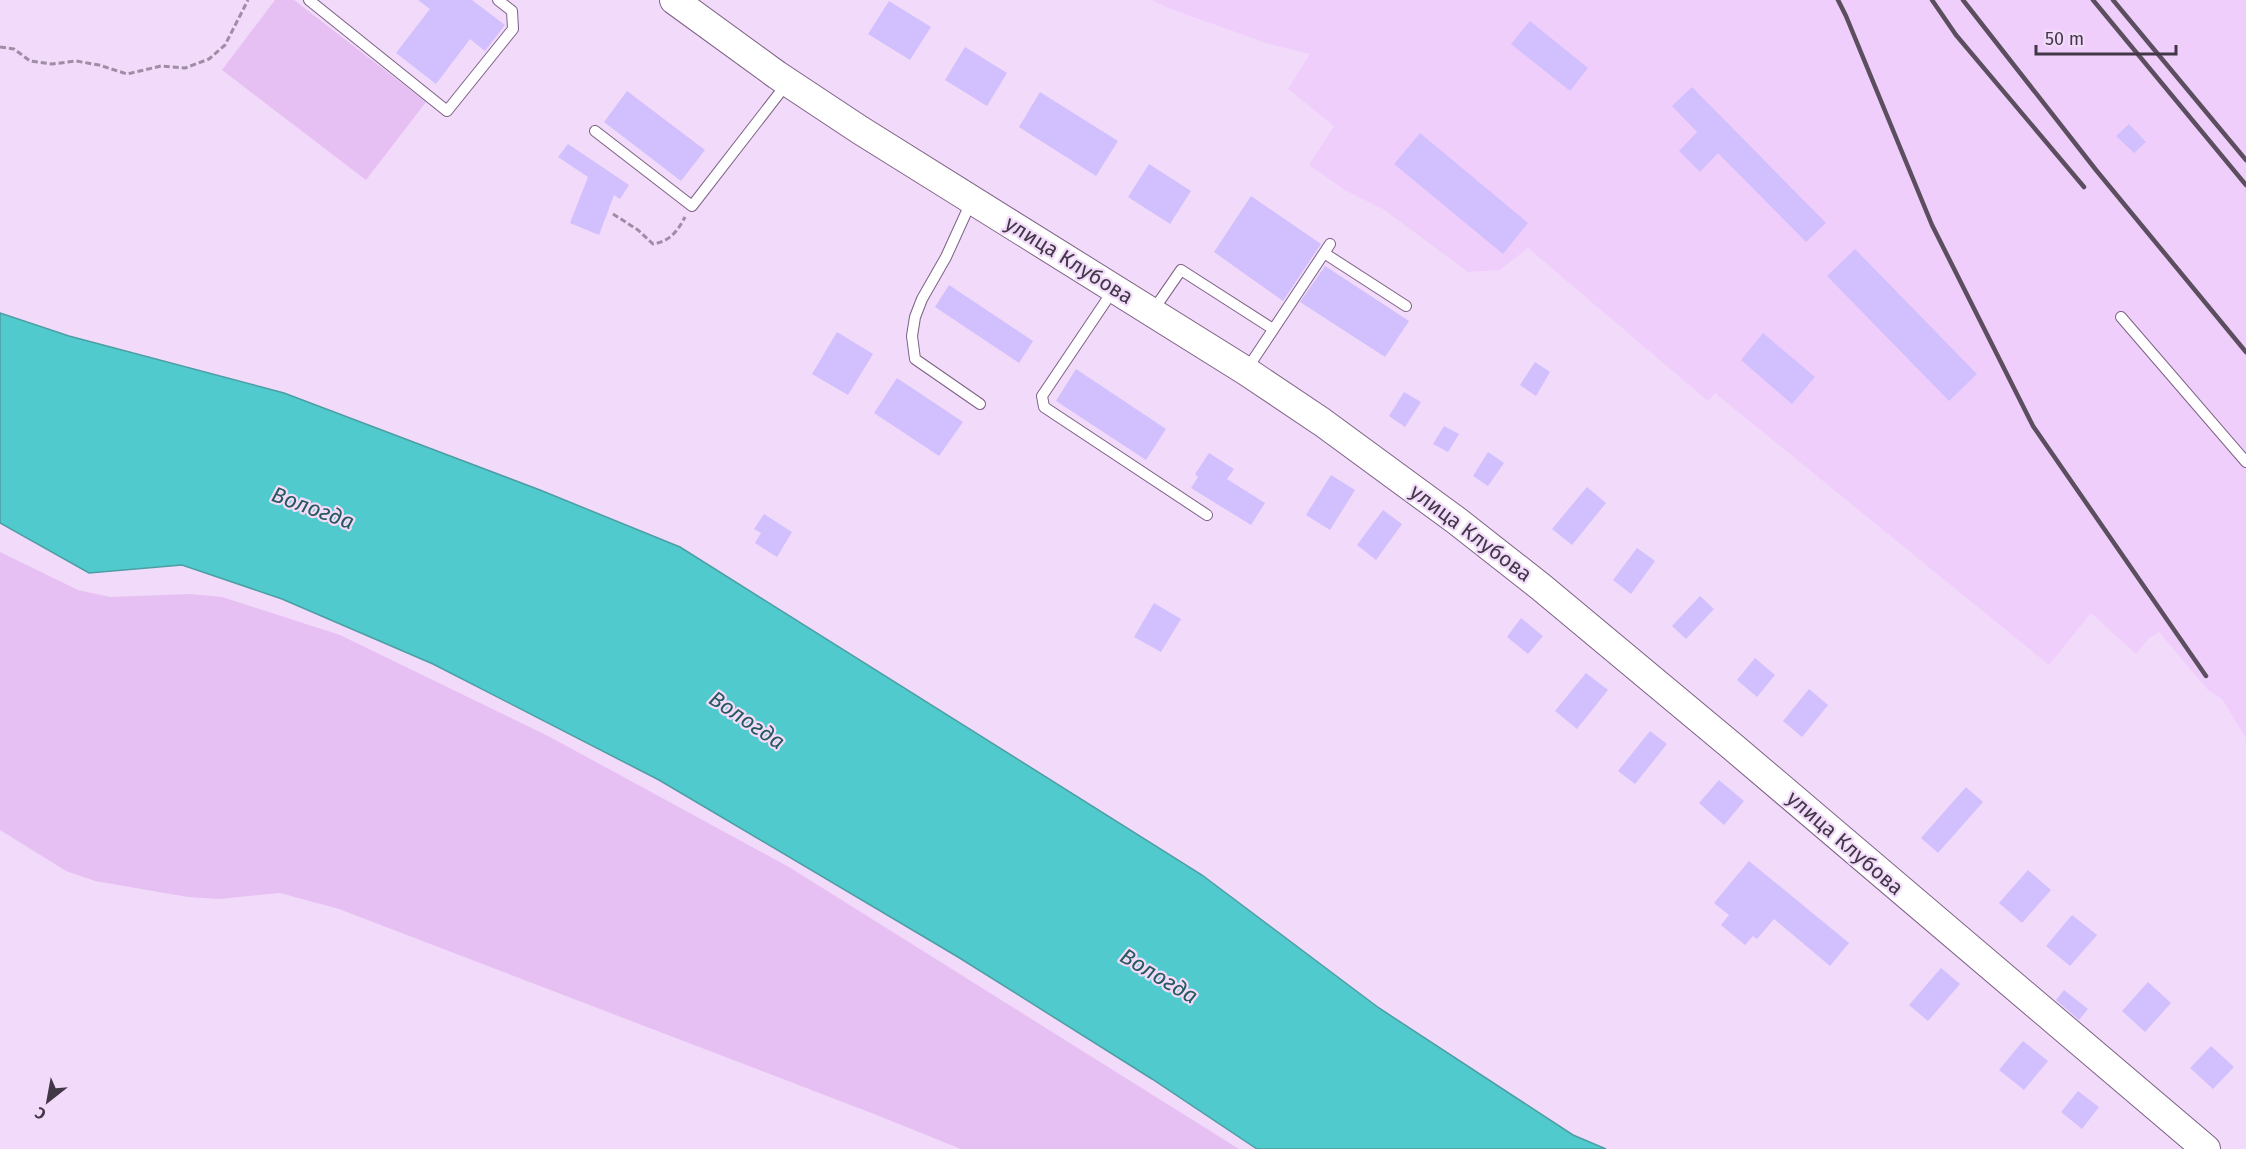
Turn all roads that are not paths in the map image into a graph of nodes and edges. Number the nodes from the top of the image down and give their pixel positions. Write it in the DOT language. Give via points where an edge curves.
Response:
graph roads {
  1 [pos="309,0"];
  2 [pos="498,0"];
  3 [pos="688,6"];
  4 [pos="788,82"];
  5 [pos="595,131"];
  6 [pos="973,199"];
  7 [pos="1114,289"];
  8 [pos="1406,306"];
  9 [pos="1152,312"];
  10 [pos="2121,317"];
  11 [pos="1273,329"];
  12 [pos="1246,370"];
  13 [pos="980,404"];
  14 [pos="2246,462"];
  15 [pos="1207,515"];
  16 [pos="2206,1149"];
  1 -- 2 [label="lane" via="447,111 513,29 512,11"];
  3 -- 4 [label="main road, улица Клубова"];
  4 -- 5 [label="lane" via="692,206"];
  4 -- 6 [label="main road, улица Клубова"];
  6 -- 7 [label="main road, улица Клубова"];
  6 -- 13 [label="lane" via="922,299 912,336 915,359"];
  7 -- 9 [label="main road, улица Клубова"];
  7 -- 15 [label="lane" via="1042,396 1044,407"];
  8 -- 11 [label="lane" via="1327,249"];
  9 -- 11 [label="lane" via="1181,270"];
  9 -- 12 [label="main road, улица Клубова"];
  10 -- 14 [label="lane"];
  11 -- 12 [label="lane"];
  12 -- 16 [label="main road, улица Клубова" via="1322,422 1541,587"];
}
